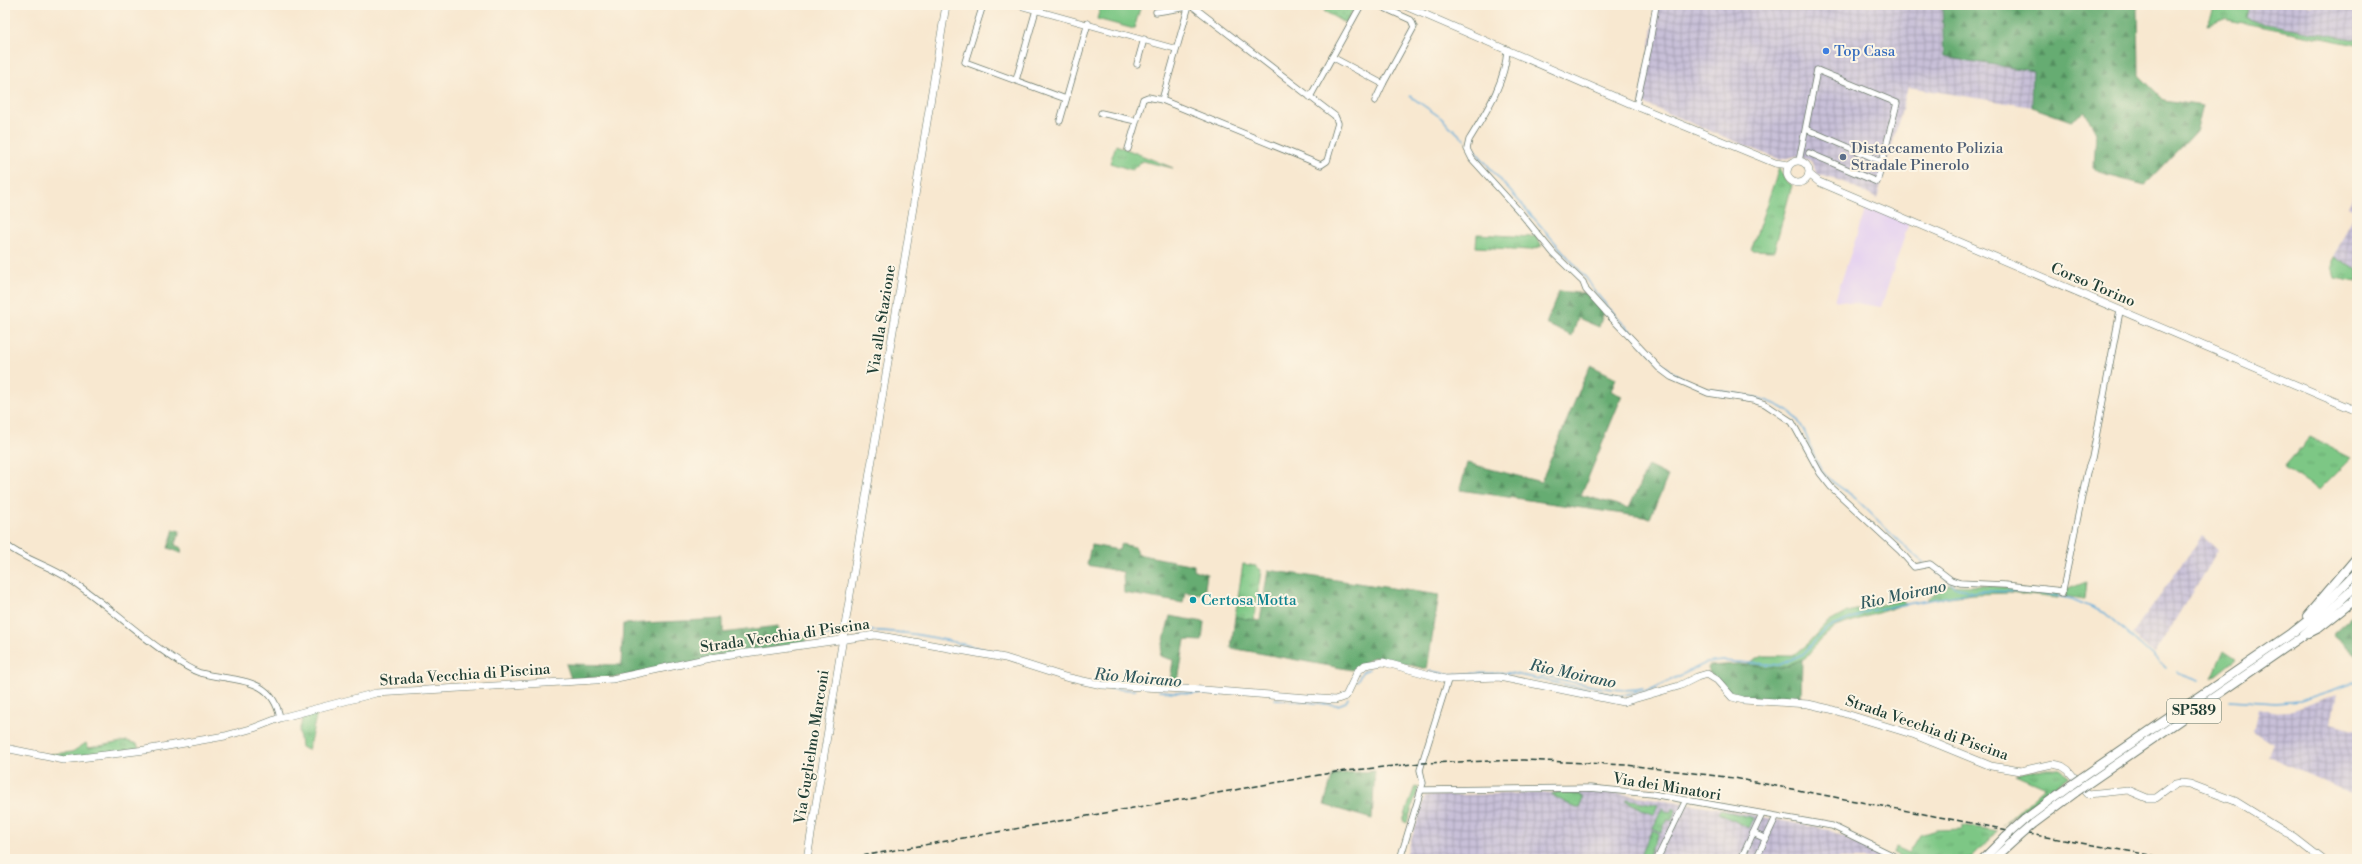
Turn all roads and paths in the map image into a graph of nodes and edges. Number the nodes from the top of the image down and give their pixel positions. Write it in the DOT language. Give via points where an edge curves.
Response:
graph roads {
  1 [pos="946,5"];
  2 [pos="983,5"];
  3 [pos="1017,5"];
  4 [pos="1361,5"];
  5 [pos="1378,5"];
  6 [pos="1403,5"];
  7 [pos="1656,5"];
  8 [pos="1189,6"];
  9 [pos="1036,10"];
  10 [pos="1156,12"];
  11 [pos="1088,23"];
  12 [pos="1144,39"];
  13 [pos="1176,49"];
  14 [pos="1507,50"];
  15 [pos="1332,57"];
  16 [pos="1137,64"];
  17 [pos="1016,80"];
  18 [pos="1383,84"];
  19 [pos="1310,97"];
  20 [pos="1066,99"];
  21 [pos="1162,100"];
  22 [pos="1375,101"];
  23 [pos="1636,106"];
  24 [pos="1101,113"];
  25 [pos="1060,121"];
  26 [pos="1136,121"];
  27 [pos="1806,128"];
  28 [pos="1128,149"];
  29 [pos="1809,153"];
  30 [pos="1799,161"];
  31 [pos="1883,162"];
  32 [pos="1788,169"];
  33 [pos="1809,174"];
  34 [pos="1805,181"];
  35 [pos="1819,182"];
  36 [pos="2120,311"];
  37 [pos="2357,411"];
  38 [pos="5,544"];
  39 [pos="2357,557"];
  40 [pos="2357,572"];
  41 [pos="2357,585"];
  42 [pos="2357,598"];
  43 [pos="2292,633"];
  44 [pos="2301,637"];
  45 [pos="843,639"];
  46 [pos="1448,680"];
  47 [pos="280,718"];
  48 [pos="5,748"];
  49 [pos="2084,782"];
  50 [pos="2073,789"];
  51 [pos="1421,790"];
  52 [pos="1686,800"];
  53 [pos="1762,814"];
  54 [pos="1776,817"];
  55 [pos="1753,833"];
  56 [pos="1766,838"];
  57 [pos="807,859"];
  58 [pos="1400,859"];
  59 [pos="1657,859"];
  60 [pos="1741,859"];
  61 [pos="1756,859"];
  62 [pos="1900,859"];
  63 [pos="1983,859"];
  64 [pos="1994,859"];
  65 [pos="2322,859"];
  1 -- 45 [label="street, Via alla Stazione"];
  2 -- 17 [label="street" via="965,62"];
  3 -- 9 [label="street"];
  4 -- 15 [label="street"];
  5 -- 18 [label="street" via="1411,20 1414,27"];
  6 -- 14 [label="street"];
  7 -- 23 [label="street"];
  8 -- 10 [label="street"];
  8 -- 13 [label="street"];
  8 -- 19 [label="street"];
  9 -- 11 [label="street"];
  9 -- 17 [label="street"];
  11 -- 12 [label="street"];
  11 -- 20 [label="street"];
  12 -- 13 [label="street"];
  12 -- 16 [label="street"];
  13 -- 21 [label="street"];
  14 -- 23 [label="street"];
  14 -- 36 [label="street" via="1505,66 1496,91 1469,140 1467,149 1472,159 1554,254 1583,282 1586,290 1605,312 1659,368 1671,377 1708,393 1765,404 1792,422 1820,473 1831,487 1914,567 1927,564 1960,583 1997,584 2062,593 2092,458"];
  15 -- 18 [label="street"];
  15 -- 19 [label="street"];
  17 -- 20 [label="street"];
  18 -- 22 [label="street"];
  19 -- 21 [label="street" via="1334,116 1338,123 1327,161 1321,165"];
  20 -- 25 [label="street"];
  21 -- 26 [label="street" via="1145,97"];
  23 -- 32 [label="street"];
  24 -- 26 [label="street"];
  26 -- 28 [label="street"];
  27 -- 30 [label="street"];
  27 -- 31 [label="street"];
  27 -- 31 [label="street" via="1817,70 1897,103"];
  29 -- 31 [label="street" via="1876,182"];
  30 -- 32 [label="street"];
  30 -- 33 [label="street" via="1807,166"];
  32 -- 34 [label="street" via="1789,179 1794,183"];
  33 -- 34 [label="street"];
  33 -- 35 [label="street"];
  34 -- 35 [label="street"];
  35 -- 36 [label="street, Corso Torino"];
  36 -- 37 [label="street, Corso Torino"];
  38 -- 47 [label="street" via="24,557 68,578 182,664 199,672 263,687 270,695"];
  39 -- 43 [label="main road"];
  40 -- 43 [label="main road, SP589" via="2316,614"];
  41 -- 44 [label="main road, SP589"];
  42 -- 44 [label="main road" via="2319,628"];
  43 -- 49 [label="main road, SP589"];
  44 -- 49 [label="main road, SP589"];
  45 -- 46 [label="street, Strada Vecchia di Piscina" via="875,636 907,640 1005,658 1068,678 1123,687 1335,700 1346,696 1353,679 1365,665 1383,662"];
  45 -- 47 [label="street, Strada Vecchia di Piscina" via="710,658 612,679 376,693"];
  45 -- 57 [label="street, Via Guglielmo Marconi"];
  46 -- 51 [label="street" via="1420,770 1423,783"];
  46 -- 65 [label="street, Strada Vecchia di Piscina" via="1499,677 1623,702 1679,686 1707,674 1717,680 1732,697 1808,704 1830,709 1915,735 1992,766 2021,771 2052,764 2062,766 2088,794 2128,790 2148,798 2156,798 2175,784 2190,784 2235,801 2295,838"];
  47 -- 48 [label="street, Strada Vecchia di Piscina" via="225,736 145,750 71,759 49,759"];
  49 -- 50 [label="main road, SP589, bridge"];
  50 -- 63 [label="main road, SP589, bridge" via="2024,820"];
  50 -- 64 [label="main road, SP589, bridge"];
  51 -- 52 [label="street, Via dei Minatori" via="1590,788 1624,790"];
  51 -- 58 [label="street"];
  52 -- 53 [label="street, Via dei Minatori"];
  52 -- 59 [label="street"];
  53 -- 54 [label="street, Via dei Minatori"];
  53 -- 55 [label="street"];
  54 -- 56 [label="street"];
  54 -- 62 [label="street, Via dei Minatori" via="1832,826"];
  55 -- 56 [label="street"];
  55 -- 60 [label="street"];
  56 -- 61 [label="street"];
}
